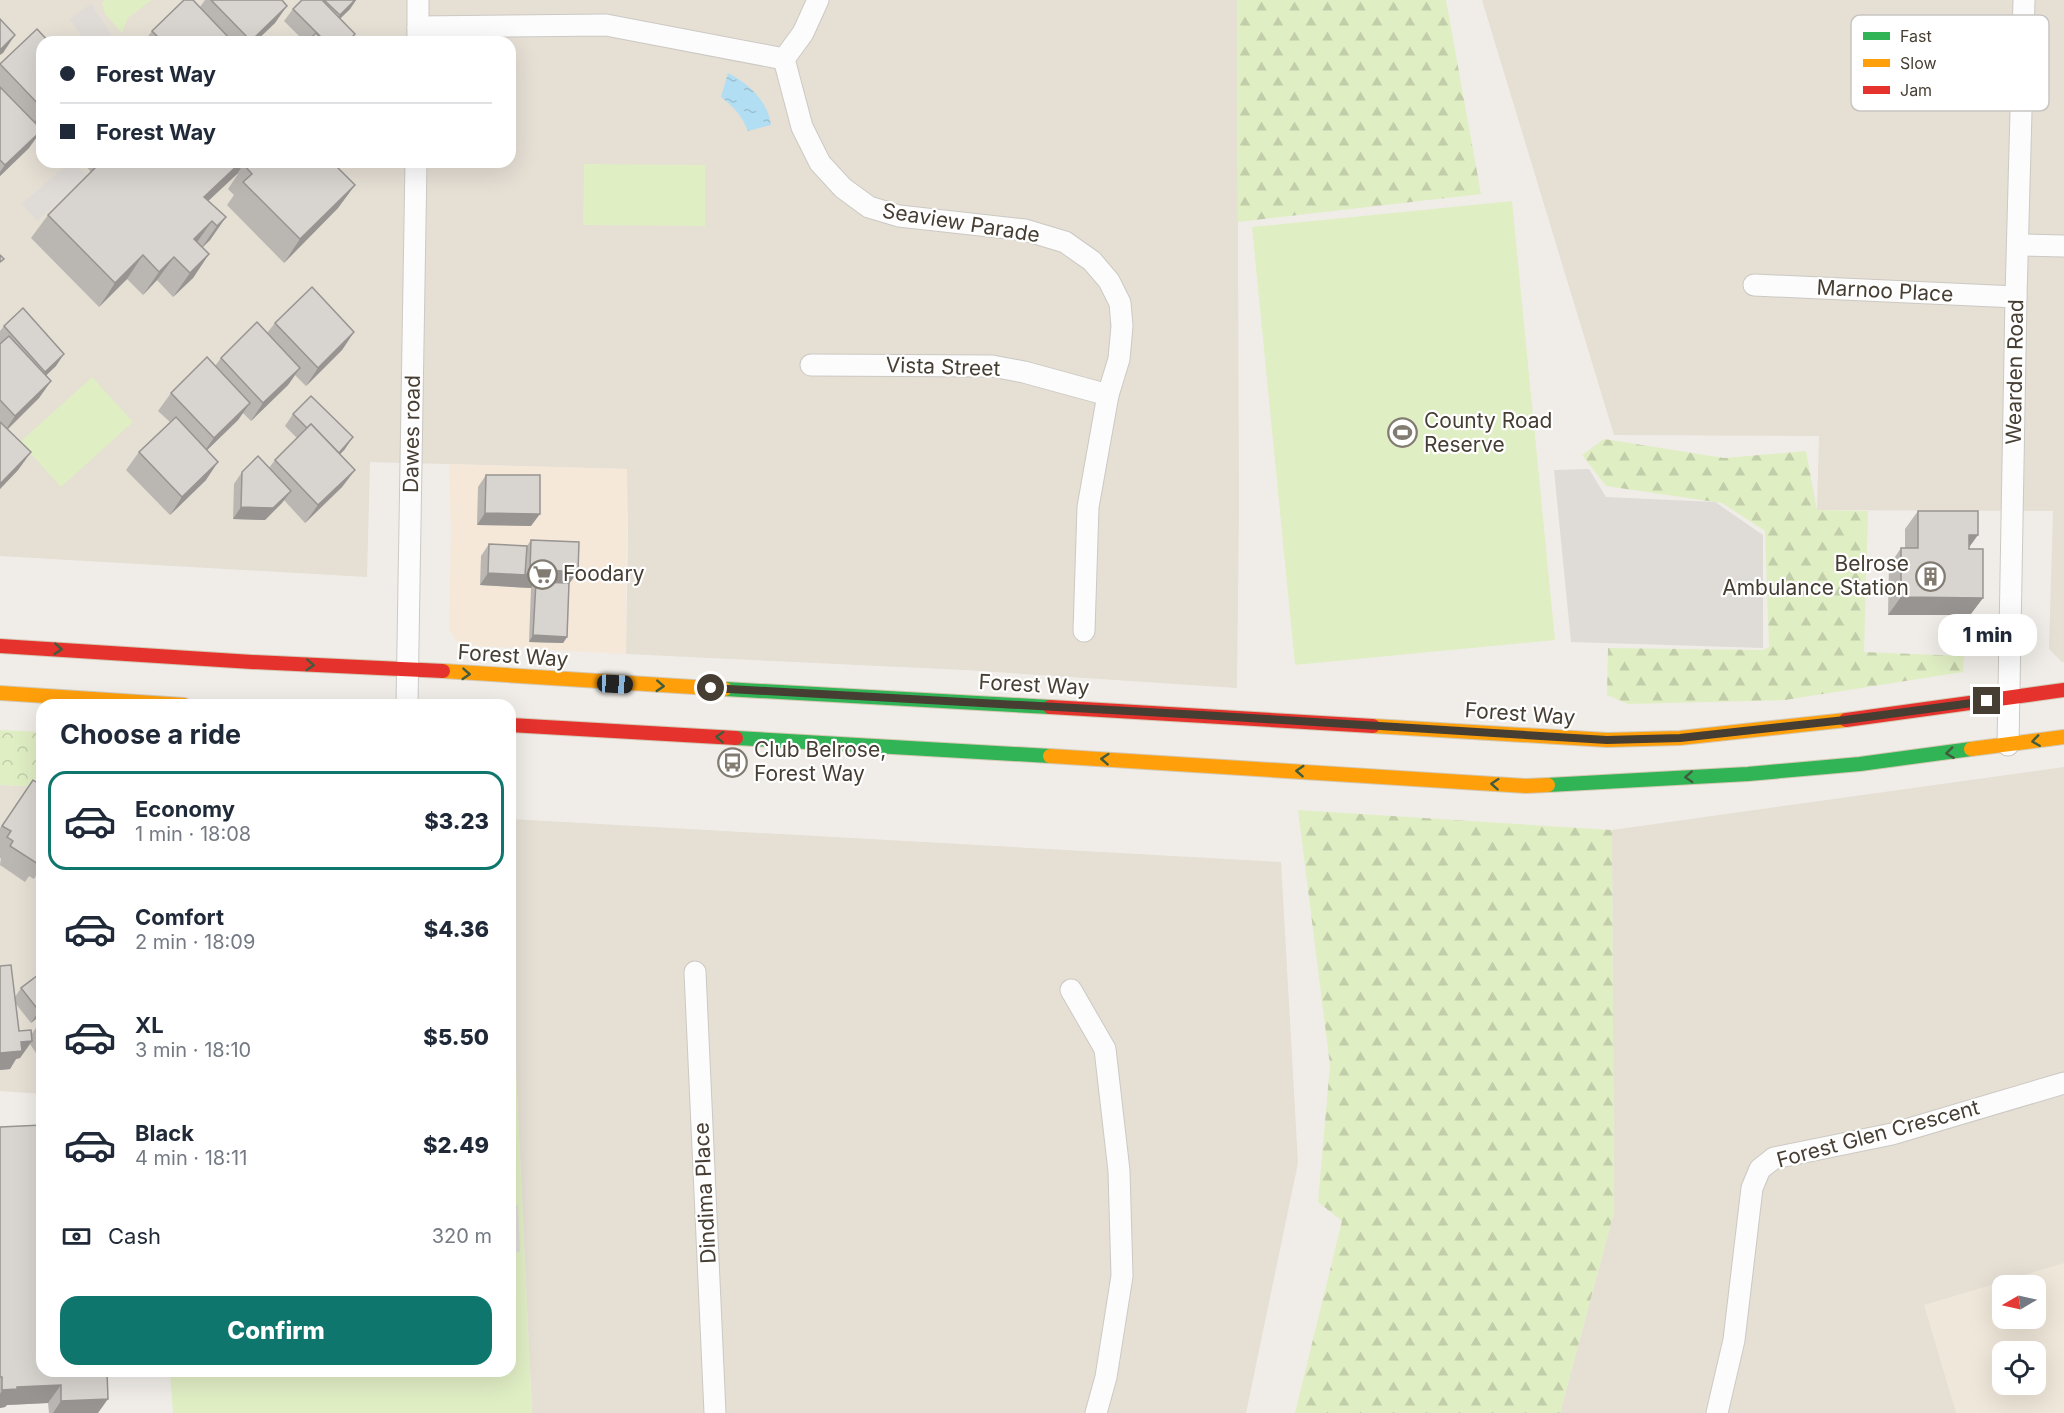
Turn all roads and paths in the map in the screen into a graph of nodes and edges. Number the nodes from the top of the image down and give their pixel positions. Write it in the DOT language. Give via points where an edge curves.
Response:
graph roads {
  1 [pos="418,0"];
  2 [pos="818,0"];
  3 [pos="2024,0"];
  4 [pos="2024,15"];
  5 [pos="418,34"];
  6 [pos="784,59"];
  7 [pos="2021,111"];
  8 [pos="416,168"];
  9 [pos="2018,245"];
  10 [pos="2064,246"];
  11 [pos="1754,285"];
  12 [pos="2016,297"];
  13 [pos="811,365"];
  14 [pos="1108,395"];
  15 [pos="1084,631"];
  16 [pos="0,646"];
  17 [pos="408,669"];
  18 [pos="2064,690"];
  19 [pos="0,693"];
  20 [pos="2008,698"];
  21 [pos="92,699"];
  22 [pos="407,699"];
  23 [pos="516,725"];
  24 [pos="2064,737"];
  25 [pos="2008,745"];
  26 [pos="695,972"];
  27 [pos="1071,990"];
  28 [pos="2064,1083"];
  29 [pos="715,1413"];
  30 [pos="1096,1413"];
  31 [pos="1717,1413"];
  1 -- 5 [label="street"];
  2 -- 6 [label="street" via="803,33"];
  3 -- 4 [label="street, Wearden Road"];
  5 -- 6 [label="street" via="606,25"];
  6 -- 14 [label="street, Seaview Parade" via="802,127 820,163 843,188 869,207 899,216 1025,230 1065,242 1092,261 1109,281 1120,303 1119,359"];
  7 -- 9 [label="street, Wearden Road"];
  8 -- 17 [label="street, Dawes road"];
  9 -- 10 [label="street"];
  9 -- 12 [label="street, Wearden Road"];
  11 -- 12 [label="street, Marnoo Place"];
  12 -- 20 [label="street, Wearden Road"];
  13 -- 14 [label="street, Vista Street" via="992,366"];
  14 -- 15 [label="street, Seaview Parade" via="1088,507"];
  16 -- 17 [label="main road, Forest Way, one-way"];
  17 -- 20 [label="main road, Forest Way, one-way" via="1607,740 1680,738"];
  17 -- 22 [label="street, Dawes road"];
  18 -- 20 [label="main road, Forest Way"];
  19 -- 21 [label="main road"];
  20 -- 25 [label="street, Wearden Road"];
  25 -- 23 [label="main road, one-way" via="1759,773 1526,786"];
  24 -- 25 [label="main road, one-way"];
  26 -- 29 [label="street, Dindima Place"];
  27 -- 30 [label="street" via="1105,1049 1119,1171 1122,1276 1106,1377"];
  28 -- 31 [label="street, Forest Glen Crescent" via="1892,1134 1774,1158 1760,1169 1752,1188 1734,1340"];
}
